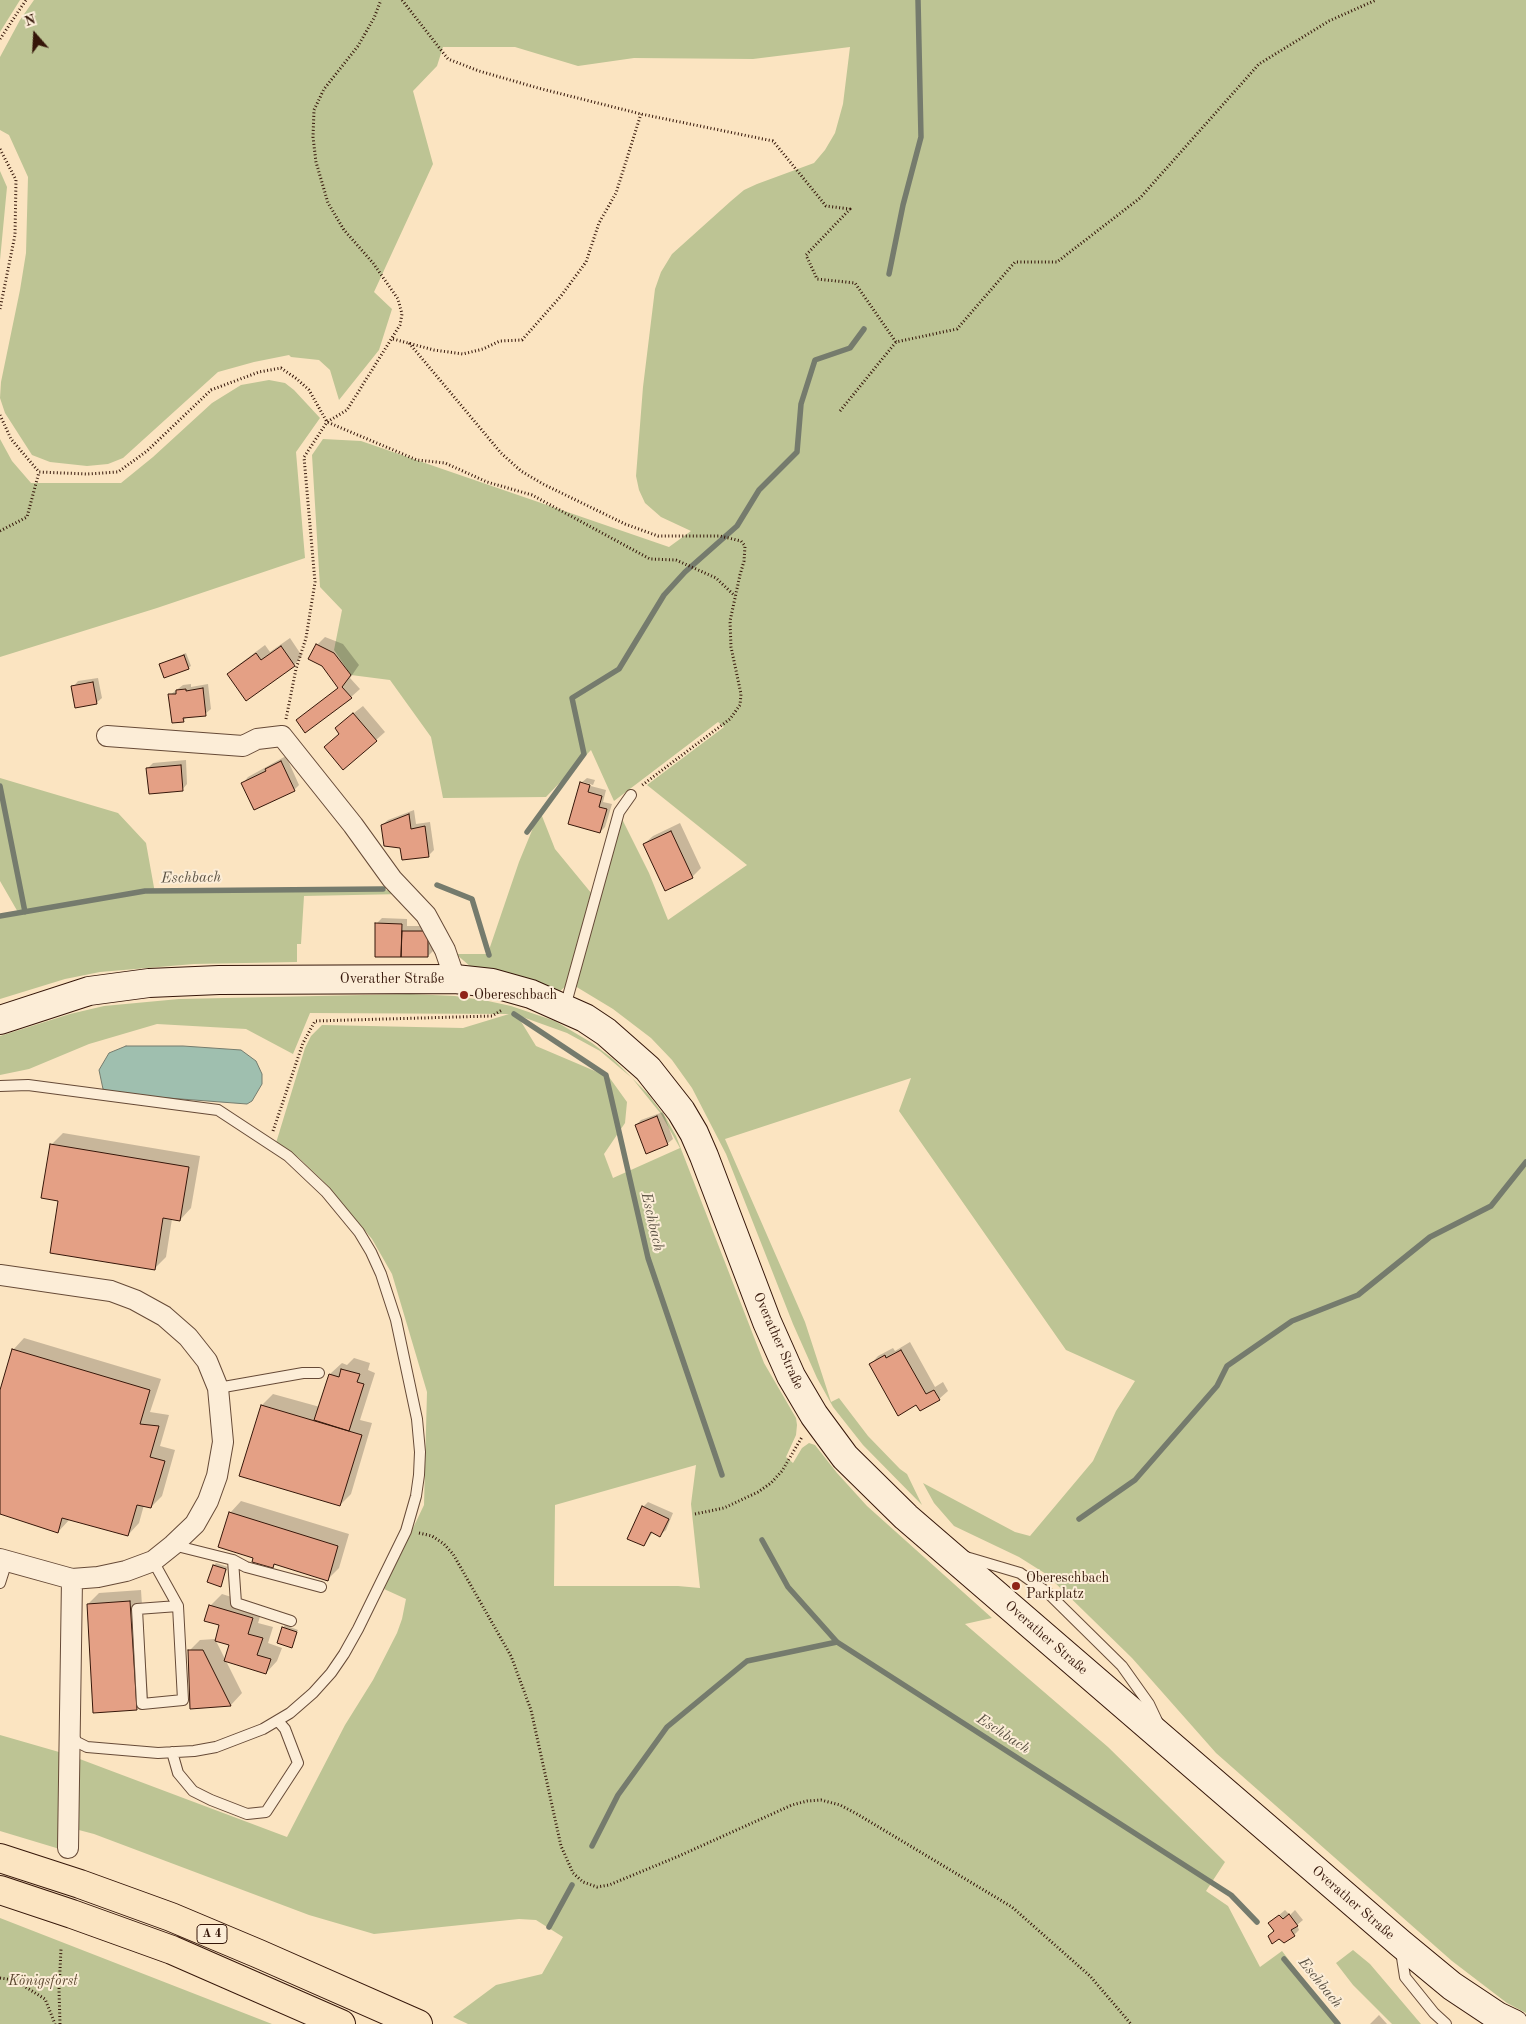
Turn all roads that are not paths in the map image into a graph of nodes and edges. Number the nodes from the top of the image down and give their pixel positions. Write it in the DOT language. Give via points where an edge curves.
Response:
graph roads {
  1 [pos="107,736"];
  2 [pos="632,795"];
  3 [pos="455,980"];
  4 [pos="565,1008"];
  5 [pos="0,1020"];
  6 [pos="0,1086"];
  7 [pos="0,1274"];
  8 [pos="319,1373"];
  9 [pos="218,1388"];
  10 [pos="173,1545"];
  11 [pos="946,1551"];
  12 [pos="3,1560"];
  13 [pos="233,1560"];
  14 [pos="153,1561"];
  15 [pos="72,1579"];
  16 [pos="0,1583"];
  17 [pos="321,1587"];
  18 [pos="178,1606"];
  19 [pos="291,1621"];
  20 [pos="278,1721"];
  21 [pos="70,1733"];
  22 [pos="1166,1743"];
  23 [pos="172,1752"];
  24 [pos="68,1848"];
  25 [pos="0,1858"];
  26 [pos="0,1890"];
  27 [pos="1400,1943"];
  28 [pos="341,2024"];
  29 [pos="418,2024"];
  30 [pos="1446,2024"];
  31 [pos="1514,2024"];
  1 -- 3 [label="street" via="243,746 257,739 282,736 392,878 426,915 445,950"];
  2 -- 4 [label="lane" via="619,812"];
  3 -- 4 [label="main road, Overather Straße" via="492,983"];
  3 -- 5 [label="main road, Overather Straße" via="150,983 90,991"];
  4 -- 11 [label="main road, Overather Straße" via="606,1032 628,1050 648,1069 681,1111 704,1156 766,1322 791,1376 814,1415 845,1457"];
  6 -- 20 [label="lane" via="28,1085 218,1110 288,1156 326,1192 360,1232 382,1274 398,1329 417,1419 420,1452 416,1496 406,1531 344,1654 313,1693"];
  7 -- 9 [label="street" via="111,1291 135,1300 164,1316 188,1337 207,1361"];
  8 -- 9 [label="lane"];
  9 -- 10 [label="street" via="223,1442 217,1476 195,1524"];
  10 -- 13 [label="lane"];
  10 -- 14 [label="street"];
  11 -- 22 [label="main road, Overather Straße"];
  11 -- 22 [label="lane" via="1020,1573 1048,1593 1122,1666 1149,1704"];
  12 -- 15 [label="street"];
  12 -- 16 [label="lane"];
  13 -- 17 [label="lane" via="246,1567"];
  13 -- 19 [label="lane" via="236,1604"];
  14 -- 15 [label="street" via="126,1571"];
  14 -- 18 [label="lane"];
  15 -- 21 [label="street"];
  18 -- 18 [label="lane" via="182,1700 142,1704 137,1609"];
  20 -- 23 [label="lane" via="216,1747"];
  20 -- 23 [label="lane" via="298,1763 266,1812 247,1814 194,1791 178,1773"];
  21 -- 23 [label="lane" via="87,1747"];
  21 -- 24 [label="street"];
  22 -- 27 [label="main road, Overather Straße"];
  25 -- 29 [label="highway, A 4" via="171,1917"];
  26 -- 28 [label="highway, A 4" via="172,1950"];
  27 -- 30 [label="lane" via="1405,1977"];
  27 -- 31 [label="main road, Overather Straße" via="1452,1986"];
}
